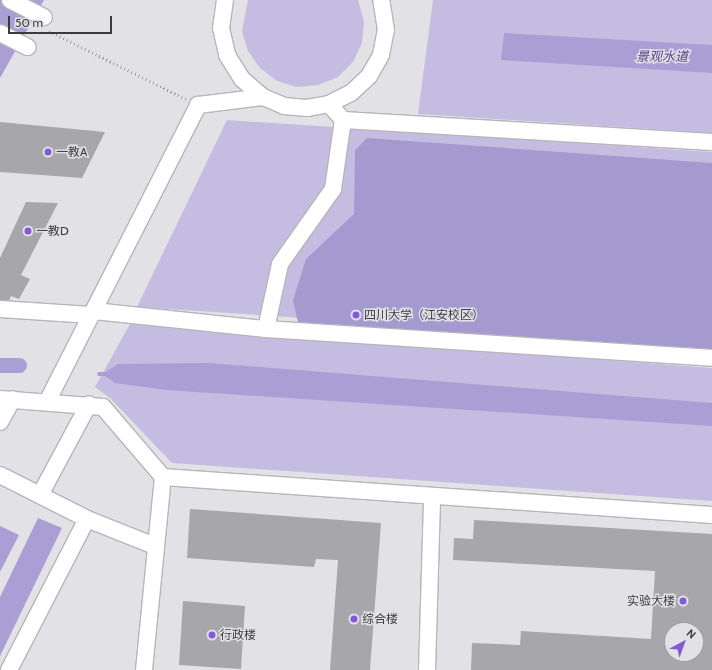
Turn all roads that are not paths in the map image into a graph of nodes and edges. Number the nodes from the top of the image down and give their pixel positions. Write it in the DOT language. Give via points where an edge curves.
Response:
graph roads {
  1 [pos="10,0"];
  2 [pos="225,0"];
  3 [pos="381,0"];
  4 [pos="43,21"];
  5 [pos="0,33"];
  6 [pos="26,46"];
  7 [pos="263,97"];
  8 [pos="329,104"];
  9 [pos="343,120"];
  10 [pos="712,142"];
  11 [pos="0,309"];
  12 [pos="92,313"];
  13 [pos="266,329"];
  14 [pos="712,358"];
  15 [pos="6,399"];
  16 [pos="48,400"];
  17 [pos="89,404"];
  18 [pos="0,422"];
  19 [pos="0,475"];
  20 [pos="163,477"];
  21 [pos="40,495"];
  22 [pos="432,498"];
  23 [pos="712,515"];
  24 [pos="87,519"];
  25 [pos="155,546"];
  26 [pos="9,670"];
  27 [pos="144,670"];
  28 [pos="427,670"];
  1 -- 4 [label="street"];
  2 -- 7 [label="street" via="221,28 227,55 242,79"];
  3 -- 8 [label="street" via="386,30 381,54 369,76 351,93"];
  5 -- 6 [label="street"];
  7 -- 8 [label="street" via="284,106 307,108"];
  7 -- 12 [label="street" via="198,105"];
  8 -- 9 [label="street"];
  9 -- 10 [label="street"];
  9 -- 13 [label="street" via="333,189 280,264"];
  11 -- 12 [label="street"];
  12 -- 13 [label="street"];
  12 -- 16 [label="street"];
  13 -- 14 [label="street"];
  15 -- 16 [label="street"];
  15 -- 18 [label="street"];
  16 -- 17 [label="street"];
  17 -- 20 [label="street" via="103,407"];
  17 -- 21 [label="street"];
  19 -- 21 [label="street"];
  20 -- 22 [label="street"];
  20 -- 25 [label="street"];
  21 -- 24 [label="street"];
  22 -- 23 [label="street"];
  22 -- 28 [label="street"];
  24 -- 25 [label="street"];
  24 -- 26 [label="street"];
  25 -- 27 [label="street"];
}
